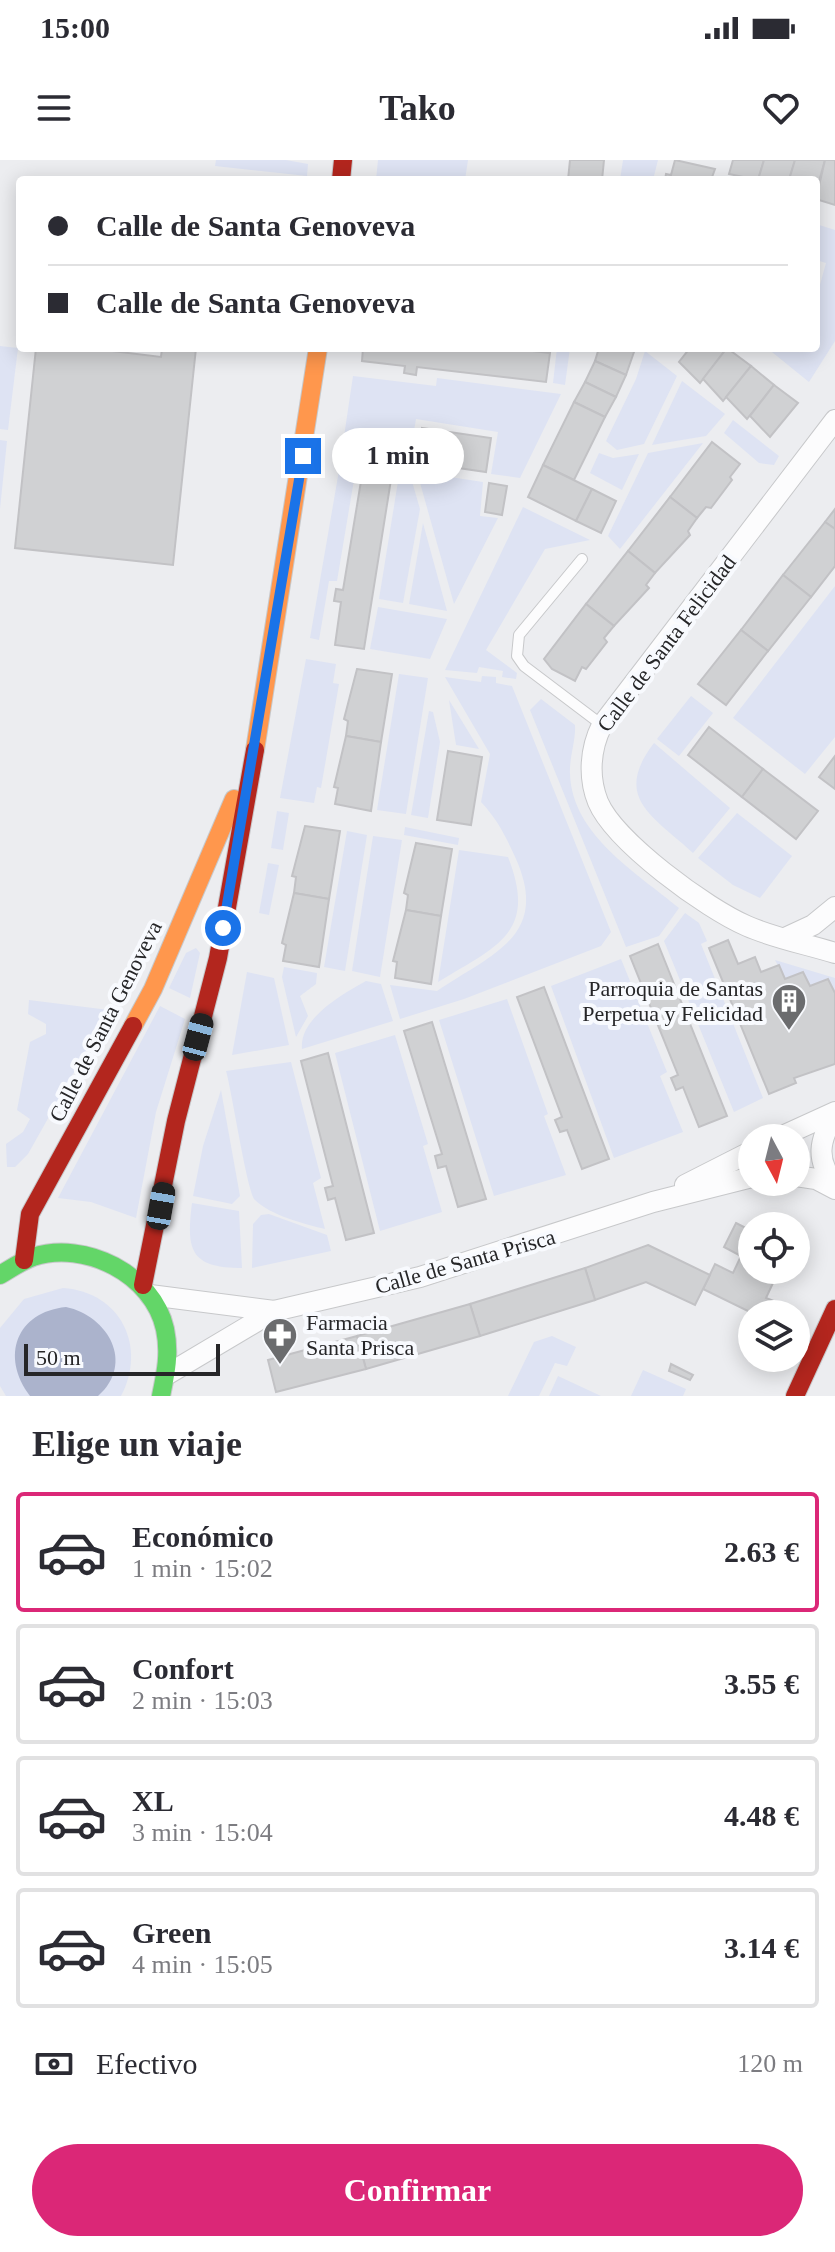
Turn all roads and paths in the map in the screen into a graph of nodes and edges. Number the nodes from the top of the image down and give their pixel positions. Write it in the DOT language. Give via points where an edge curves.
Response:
graph roads {
  1 [pos="317,352"];
  2 [pos="835,420"];
  3 [pos="582,559"];
  4 [pos="602,725"];
  5 [pos="252,757"];
  6 [pos="835,907"];
  7 [pos="785,938"];
  8 [pos="835,953"];
  9 [pos="835,1113"];
  10 [pos="810,1124"];
  11 [pos="738,1158"];
  12 [pos="810,1178"];
  13 [pos="738,1181"];
  14 [pos="835,1187"];
  15 [pos="653,1202"];
  16 [pos="0,1255"];
  17 [pos="21,1262"];
  18 [pos="0,1275"];
  19 [pos="146,1290"];
  20 [pos="835,1309"];
  21 [pos="274,1311"];
  22 [pos="167,1388"];
  23 [pos="795,1396"];
  1 -- 5 [label="street, Calle de Santa Genoveva"];
  2 -- 4 [label="street, Calle de Santa Felicidad"];
  3 -- 4 [label="lane" via="519,635 517,656"];
  4 -- 7 [label="street, Calle de Santa Felicidad" via="591,763 599,803 612,823 695,897 748,927"];
  5 -- 17 [label="street, Calle de Santa Genoveva" via="153,989 30,1214"];
  5 -- 19 [label="street, Calle de Santa Genoveva" via="218,958 176,1121"];
  6 -- 7 [label="street"];
  7 -- 8 [label="street, Calle de Santa Felicidad"];
  9 -- 10 [label="street"];
  9 -- 14 [label="street" via="820,1159"];
  11 -- 15 [label="street, Calle de Santa Prisca"];
  12 -- 14 [label="street"];
  13 -- 15 [label="street, Calle de Santa Prisca"];
  15 -- 21 [label="street, Calle de Santa Prisca" via="420,1277"];
  16 -- 17 [label="street"];
  17 -- 18 [label="street"];
  17 -- 19 [label="street" via="58,1253 89,1255 130,1273"];
  19 -- 21 [label="street, Calle de Santa Prisca"];
  19 -- 22 [label="street" via="167,1337"];
  20 -- 23 [label="street"];
  21 -- 22 [label="street, Calle de Santa Prisca"];
}
